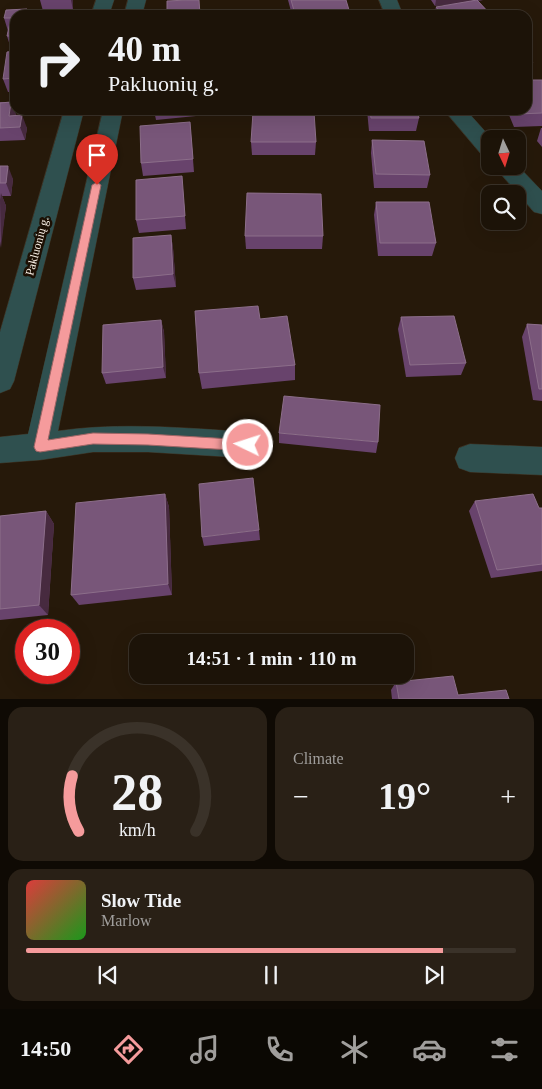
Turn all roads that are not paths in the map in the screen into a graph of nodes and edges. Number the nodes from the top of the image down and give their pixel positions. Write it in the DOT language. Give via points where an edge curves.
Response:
graph roads {
  1 [pos="73,115"];
  2 [pos="112,115"];
  3 [pos="458,115"];
  4 [pos="481,140"];
  5 [pos="513,175"];
  6 [pos="542,206"];
  7 [pos="0,381"];
  8 [pos="248,445"];
  9 [pos="40,447"];
  10 [pos="0,450"];
  11 [pos="470,458"];
  12 [pos="542,461"];
  1 -- 7 [label="street, Pakluonių g."];
  2 -- 9 [label="street"];
  3 -- 4 [label="street"];
  5 -- 6 [label="street"];
  8 -- 9 [label="street" via="93,439"];
  9 -- 10 [label="street"];
  11 -- 12 [label="street"];
}
